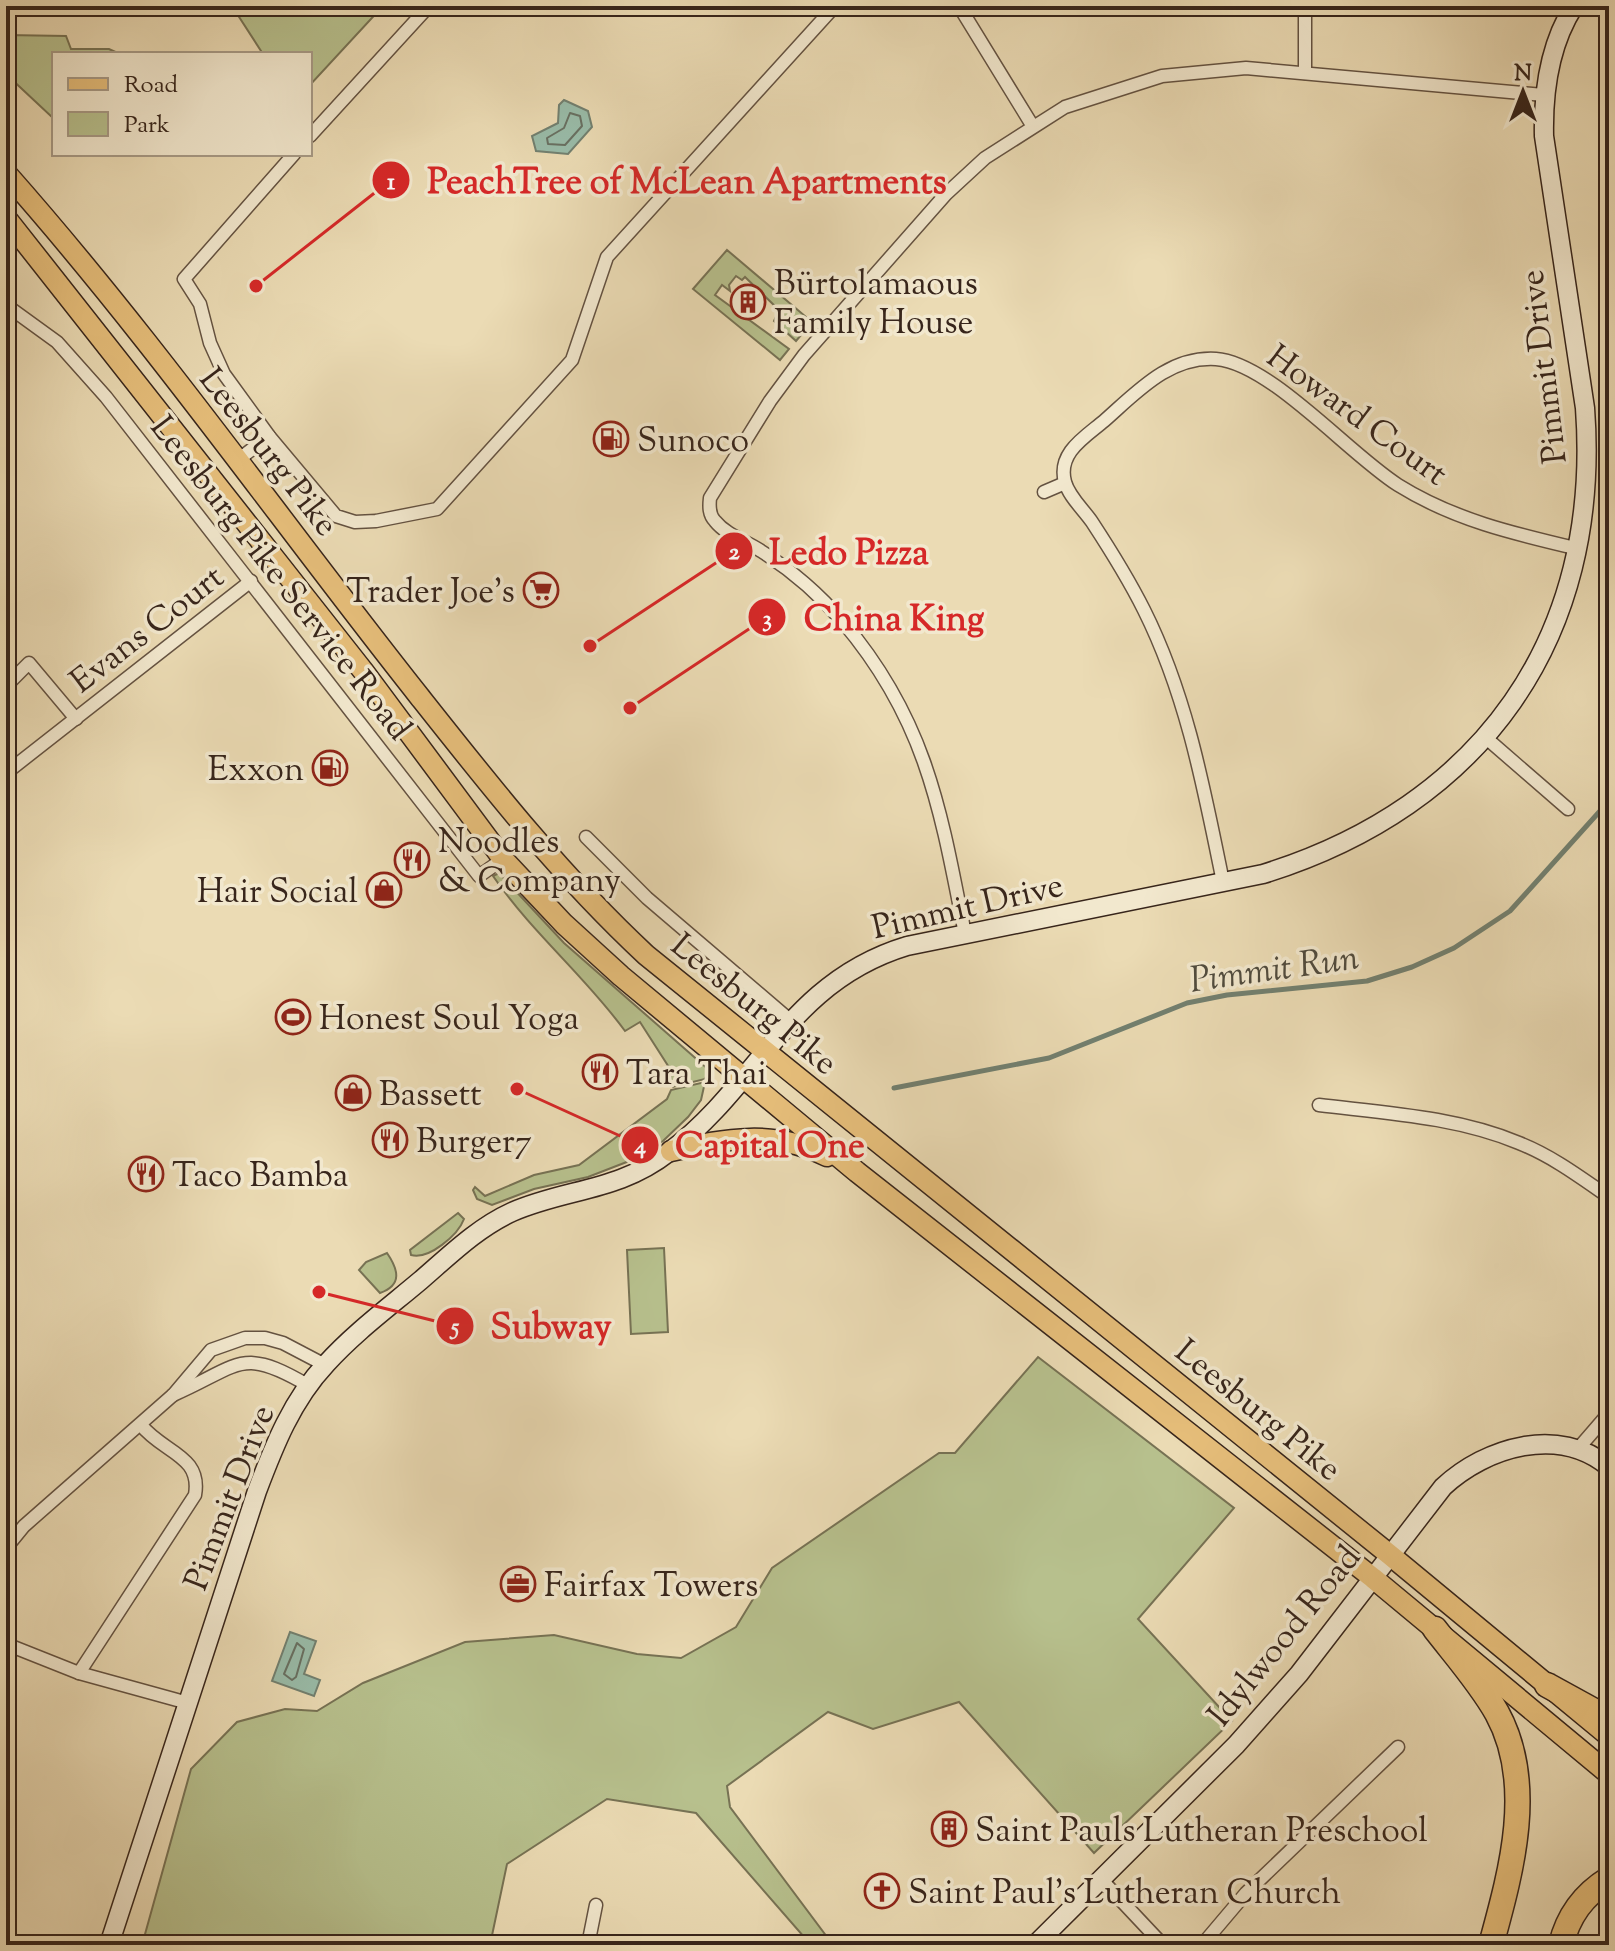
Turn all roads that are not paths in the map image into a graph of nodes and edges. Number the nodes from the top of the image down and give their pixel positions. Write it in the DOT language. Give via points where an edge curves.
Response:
graph roads {
  1 [pos="429,6"];
  2 [pos="835,6"];
  3 [pos="959,6"];
  4 [pos="1305,6"];
  5 [pos="1574,6"];
  6 [pos="1305,73"];
  7 [pos="1544,95"];
  8 [pos="1032,125"];
  9 [pos="312,134"];
  10 [pos="292,156"];
  11 [pos="6,173"];
  12 [pos="6,218"];
  13 [pos="6,305"];
  14 [pos="269,436"];
  15 [pos="238,460"];
  16 [pos="1065,483"];
  17 [pos="1044,492"];
  18 [pos="1579,549"];
  19 [pos="251,581"];
  20 [pos="6,686"];
  21 [pos="76,719"];
  22 [pos="1485,737"];
  23 [pos="6,773"];
  24 [pos="1568,809"];
  25 [pos="586,837"];
  26 [pos="503,859"];
  27 [pos="1223,882"];
  28 [pos="965,934"];
  29 [pos="791,1021"];
  30 [pos="764,1051"];
  31 [pos="743,1076"];
  32 [pos="1319,1105"];
  33 [pos="671,1151"];
  34 [pos="857,1172"];
  35 [pos="1609,1197"];
  36 [pos="325,1365"];
  37 [pos="309,1386"];
  38 [pos="173,1395"];
  39 [pos="1609,1413"];
  40 [pos="141,1425"];
  41 [pos="1577,1450"];
  42 [pos="1609,1467"];
  43 [pos="6,1548"];
  44 [pos="1390,1555"];
  45 [pos="1373,1578"];
  46 [pos="1435,1629"];
  47 [pos="6,1644"];
  48 [pos="79,1673"];
  49 [pos="1547,1685"];
  50 [pos="188,1703"];
  51 [pos="1609,1719"];
  52 [pos="1609,1736"];
  53 [pos="1398,1747"];
  54 [pos="1609,1774"];
  55 [pos="1100,1878"];
  56 [pos="1609,1879"];
  57 [pos="596,1905"];
  58 [pos="1502,1907"];
  59 [pos="109,1945"];
  60 [pos="588,1945"];
  61 [pos="1035,1945"];
  62 [pos="1163,1945"];
  63 [pos="1202,1945"];
  64 [pos="1491,1945"];
  65 [pos="1498,1945"];
  66 [pos="1561,1945"];
  1 -- 9 [label="street"];
  2 -- 14 [label="street" via="607,257 572,360 437,509 376,521 336,516"];
  3 -- 8 [label="street"];
  4 -- 6 [label="street"];
  5 -- 7 [label="street, Pimmit Drive" via="1558,39"];
  6 -- 7 [label="street"];
  6 -- 8 [label="street" via="1246,68 1162,76 1097,94"];
  7 -- 18 [label="street, Pimmit Drive" via="1544,136 1585,408 1588,472"];
  8 -- 28 [label="street" via="946,194 814,342 770,401 709,504 714,520 814,592 867,651 893,690 932,778"];
  10 -- 14 [label="street" via="184,279 200,304 224,374"];
  11 -- 15 [label="main road, Leesburg Pike"];
  12 -- 26 [label="main road, Leesburg Pike" via="354,660"];
  13 -- 19 [label="street, Leesburg Pike Service Road" via="67,353"];
  14 -- 15 [label="street"];
  15 -- 30 [label="main road, Leesburg Pike" via="530,836 646,955"];
  16 -- 17 [label="street"];
  16 -- 18 [label="street, Howard Court" via="1063,470 1071,449 1155,377 1184,362 1215,359 1263,377 1362,459 1427,502 1481,525"];
  16 -- 27 [label="street" via="1122,569 1170,669 1195,748"];
  18 -- 22 [label="street, Pimmit Drive" via="1563,603 1534,668"];
  19 -- 21 [label="street, Evans Court"];
  19 -- 26 [label="street, Leesburg Pike Service Road" via="479,876"];
  20 -- 21 [label="street, Evans Court" via="29,663"];
  21 -- 23 [label="street, Evans Court"];
  22 -- 24 [label="street"];
  22 -- 27 [label="street, Pimmit Drive" via="1431,790 1377,828 1303,861"];
  25 -- 29 [label="street" via="647,898"];
  26 -- 31 [label="main road, Leesburg Pike" via="621,976"];
  27 -- 28 [label="street, Pimmit Drive"];
  28 -- 29 [label="street, Pimmit Drive" via="862,962 818,992"];
  29 -- 30 [label="street, Pimmit Drive"];
  30 -- 31 [label="street, Pimmit Drive"];
  30 -- 44 [label="main road, Leesburg Pike"];
  31 -- 33 [label="street, Pimmit Drive"];
  31 -- 34 [label="main road, Leesburg Pike"];
  32 -- 35 [label="street" via="1489,1133 1546,1155"];
  33 -- 34 [label="main road" via="753,1136 813,1149"];
  33 -- 36 [label="street, Pimmit Drive" via="599,1189 547,1199 484,1226"];
  34 -- 45 [label="main road, Leesburg Pike"];
  36 -- 37 [label="street, Pimmit Drive"];
  36 -- 38 [label="street" via="283,1343 245,1338 211,1350"];
  37 -- 38 [label="street" via="260,1362 241,1362"];
  37 -- 50 [label="street, Pimmit Drive" via="279,1435 257,1491"];
  38 -- 40 [label="street"];
  39 -- 41 [label="street"];
  40 -- 43 [label="street" via="24,1526"];
  40 -- 48 [label="street" via="152,1440 191,1464 198,1479 195,1495"];
  41 -- 42 [label="street, Idylwood Road"];
  41 -- 44 [label="street, Idylwood Road" via="1539,1444 1476,1461 1443,1487"];
  44 -- 45 [label="street, Idylwood Road"];
  44 -- 49 [label="main road, Leesburg Pike"];
  45 -- 46 [label="main road, Leesburg Pike"];
  45 -- 55 [label="street, Idylwood Road" via="1236,1745"];
  46 -- 54 [label="main road, Leesburg Pike"];
  46 -- 58 [label="highway" via="1483,1691 1509,1743 1517,1818"];
  47 -- 48 [label="street"];
  48 -- 50 [label="street"];
  49 -- 51 [label="highway"];
  49 -- 52 [label="main road, Leesburg Pike"];
  50 -- 59 [label="street, Pimmit Drive"];
  53 -- 63 [label="street" via="1246,1893"];
  55 -- 61 [label="street, Idylwood Road"];
  55 -- 62 [label="street"];
  56 -- 66 [label="highway" via="1570,1916"];
  57 -- 60 [label="street"];
  58 -- 64 [label="highway"];
  58 -- 65 [label="highway"];
}
